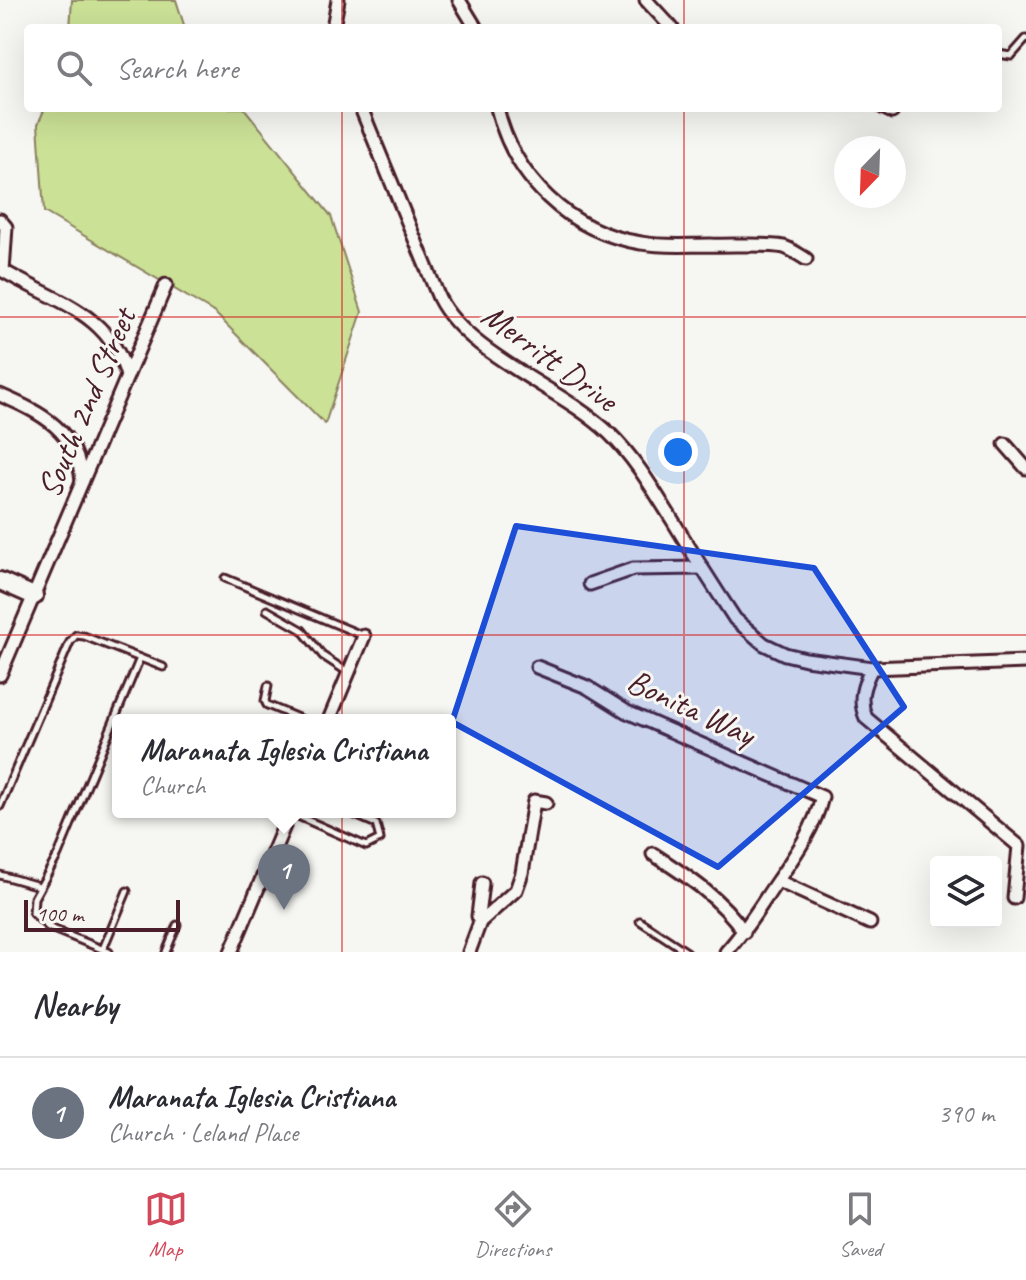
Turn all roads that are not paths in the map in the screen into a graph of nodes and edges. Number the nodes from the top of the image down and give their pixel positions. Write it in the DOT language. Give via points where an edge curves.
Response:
graph roads {
  1 [pos="338,0"];
  2 [pos="459,0"];
  3 [pos="646,0"];
  4 [pos="334,24"];
  5 [pos="474,24"];
  6 [pos="668,24"];
  7 [pos="1026,39"];
  8 [pos="1002,55"];
  9 [pos="363,112"];
  10 [pos="498,112"];
  11 [pos="0,220"];
  12 [pos="806,259"];
  13 [pos="1,270"];
  14 [pos="166,285"];
  15 [pos="127,376"];
  16 [pos="0,395"];
  17 [pos="1005,444"];
  18 [pos="1026,468"];
  19 [pos="82,483"];
  20 [pos="702,568"];
  21 [pos="225,578"];
  22 [pos="0,581"];
  23 [pos="590,584"];
  24 [pos="34,596"];
  25 [pos="267,610"];
  26 [pos="364,636"];
  27 [pos="140,658"];
  28 [pos="1026,662"];
  29 [pos="163,667"];
  30 [pos="537,667"];
  31 [pos="872,668"];
  32 [pos="350,673"];
  33 [pos="0,675"];
  34 [pos="268,686"];
  35 [pos="117,714"];
  36 [pos="289,714"];
  37 [pos="331,714"];
  38 [pos="112,725"];
  39 [pos="546,803"];
  40 [pos="0,806"];
  41 [pos="287,818"];
  42 [pos="303,818"];
  43 [pos="362,818"];
  44 [pos="653,854"];
  45 [pos="0,875"];
  46 [pos="778,881"];
  47 [pos="482,883"];
  48 [pos="39,886"];
  49 [pos="127,891"];
  50 [pos="1014,898"];
  51 [pos="640,921"];
  52 [pos="870,923"];
  53 [pos="177,925"];
  54 [pos="479,928"];
  55 [pos="744,932"];
  56 [pos="106,951"];
  57 [pos="166,952"];
  58 [pos="231,952"];
  59 [pos="469,952"];
  60 [pos="687,952"];
  61 [pos="726,952"];
  1 -- 4 [label="street"];
  2 -- 5 [label="street"];
  3 -- 6 [label="street"];
  7 -- 8 [label="lane" via="1011,56"];
  9 -- 20 [label="street, Merritt Drive" via="449,315 477,342 579,407 623,447"];
  10 -- 12 [label="street" via="526,175 556,205 597,230 645,244 784,247"];
  11 -- 13 [label="street" via="6,227"];
  13 -- 15 [label="street" via="96,322 113,342"];
  14 -- 15 [label="street, South 2nd Street"];
  15 -- 19 [label="street, South 2nd Street"];
  16 -- 19 [label="street" via="40,413 59,429 73,450"];
  17 -- 18 [label="street"];
  19 -- 24 [label="street, South 2nd Street"];
  20 -- 23 [label="street" via="633,569"];
  20 -- 31 [label="street, Merritt Drive" via="735,619 764,644 795,657"];
  21 -- 26 [label="lane"];
  22 -- 24 [label="street"];
  24 -- 33 [label="street, South 2nd Street"];
  25 -- 32 [label="lane" via="302,630 323,656"];
  26 -- 32 [label="street"];
  27 -- 29 [label="lane"];
  27 -- 35 [label="lane"];
  27 -- 40 [label="lane" via="76,635"];
  28 -- 31 [label="street, Merritt Drive"];
  30 -- 46 [label="street, Bonita Way" via="822,797 818,815"];
  31 -- 50 [label="street" via="862,691 866,718 1019,846"];
  32 -- 37 [label="street"];
  34 -- 36 [label="lane" via="267,705"];
  38 -- 48 [label="lane" via="58,855"];
  39 -- 54 [label="street" via="534,801 516,890"];
  41 -- 58 [label="street"];
  42 -- 43 [label="lane" via="366,846 380,839 376,824"];
  44 -- 55 [label="street" via="693,880 731,913"];
  45 -- 48 [label="lane"];
  46 -- 52 [label="street"];
  46 -- 55 [label="street"];
  47 -- 54 [label="street"];
  48 -- 56 [label="lane" via="33,913 48,927"];
  49 -- 56 [label="lane"];
  51 -- 60 [label="lane"];
  53 -- 57 [label="lane"];
  54 -- 59 [label="street"];
  55 -- 61 [label="street"];
}
